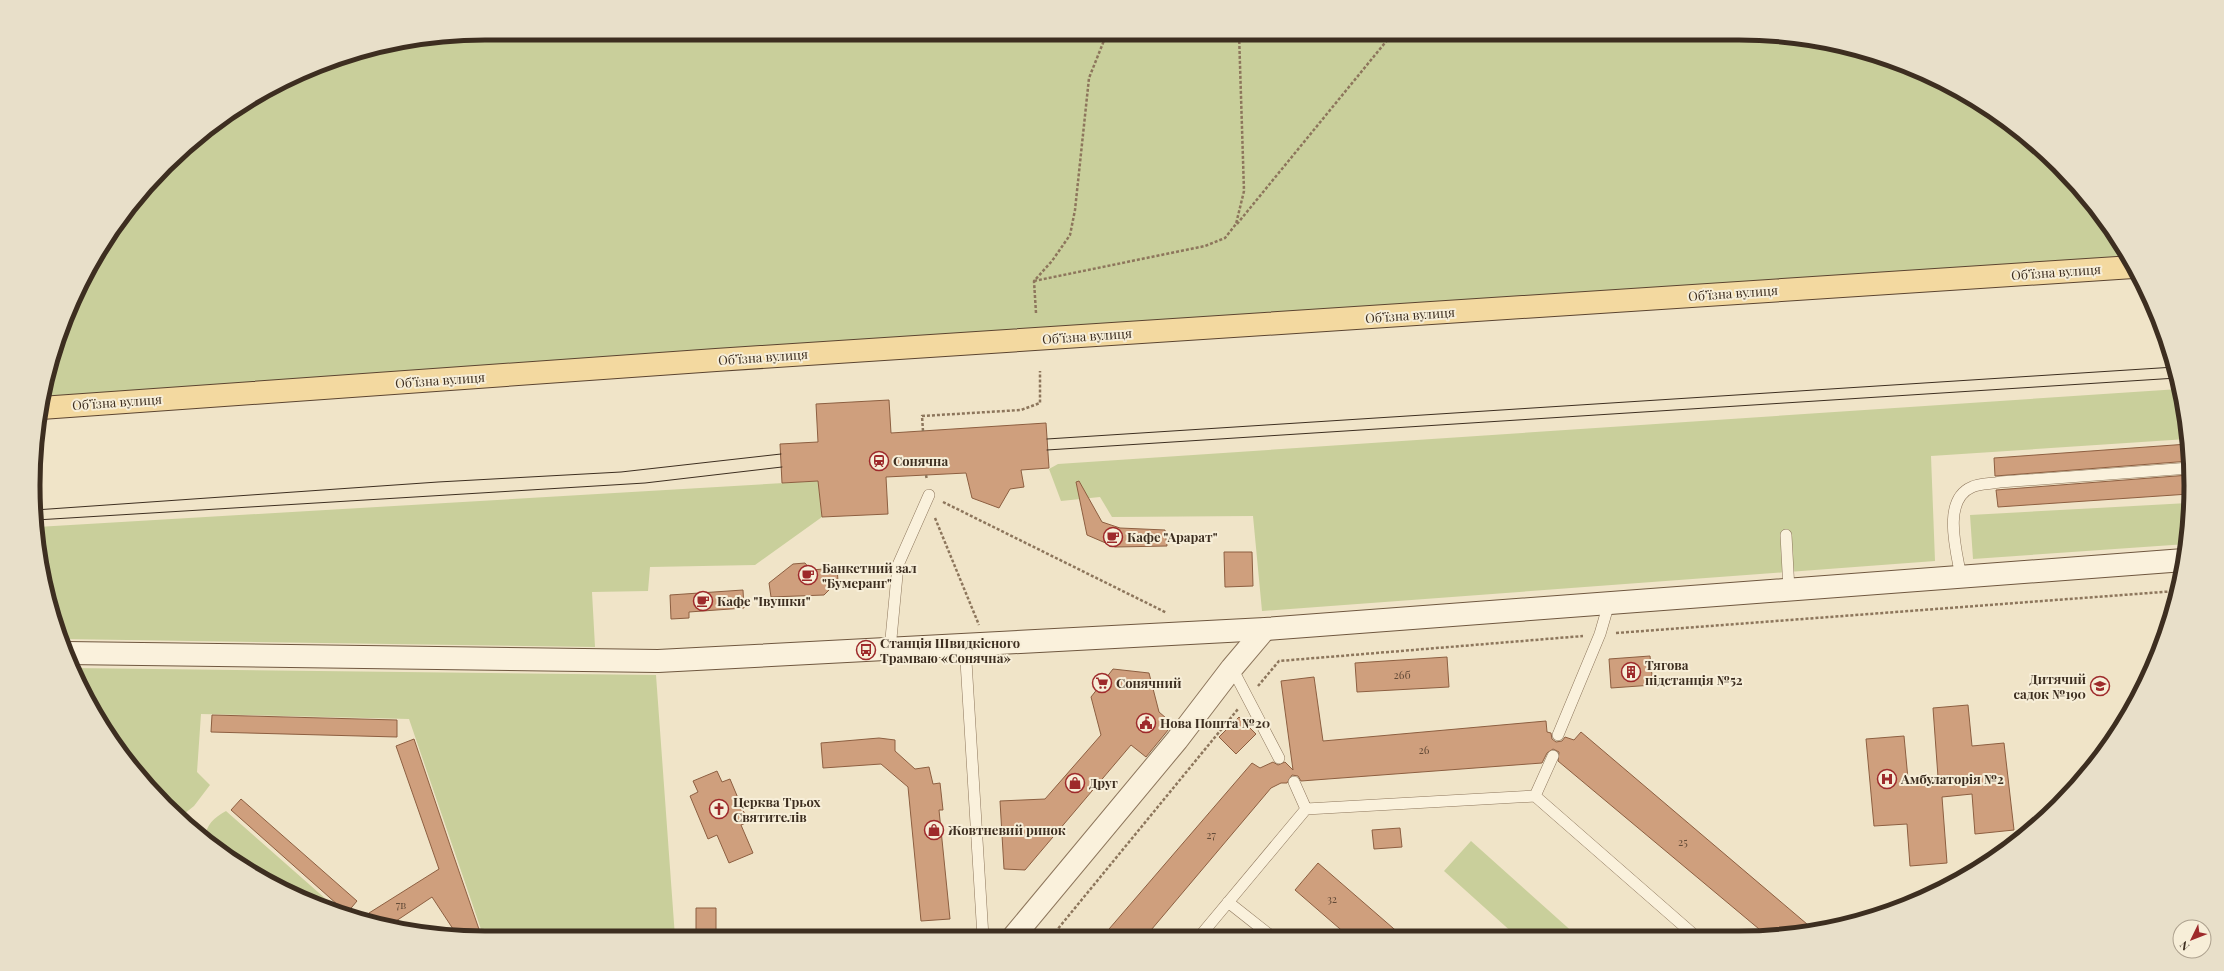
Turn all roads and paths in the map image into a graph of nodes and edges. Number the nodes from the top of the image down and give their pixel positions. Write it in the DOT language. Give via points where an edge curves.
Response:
graph roads {
  1 [pos="1104,40"];
  2 [pos="1239,40"];
  3 [pos="1387,40"];
  4 [pos="1236,224"];
  5 [pos="2126,267"];
  6 [pos="1034,281"];
  7 [pos="1036,313"];
  8 [pos="1040,371"];
  9 [pos="47,408"];
  10 [pos="923,430"];
  11 [pos="2183,468"];
  12 [pos="926,474"];
  13 [pos="929,495"];
  14 [pos="1786,535"];
  15 [pos="2177,561"];
  16 [pos="1960,577"];
  17 [pos="1789,590"];
  18 [pos="1610,603"];
  19 [pos="1170,614"];
  20 [pos="1265,629"];
  21 [pos="986,644"];
  22 [pos="965,645"];
  23 [pos="890,649"];
  24 [pos="73,653"];
  25 [pos="1232,668"];
  26 [pos="1558,735"];
  27 [pos="1553,756"];
  28 [pos="1278,758"];
  29 [pos="1294,782"];
  30 [pos="1535,796"];
  31 [pos="1306,810"];
  32 [pos="1228,902"];
  33 [pos="984,931"];
  34 [pos="1018,931"];
  35 [pos="1204,931"];
  36 [pos="1265,931"];
  37 [pos="1690,931"];
  1 -- 6 [label="path" via="1089,78 1070,235"];
  2 -- 4 [label="path" via="1244,191"];
  3 -- 4 [label="path"];
  4 -- 6 [label="path" via="1225,238 1205,246"];
  5 -- 9 [label="main road, Обʼїзна вулиця"];
  6 -- 7 [label="path"];
  8 -- 10 [label="path" via="1040,403 1021,410 922,416"];
  11 -- 16 [label="lane" via="2000,482 1972,487 1961,495 1952,522"];
  12 -- 13 [label="path"];
  13 -- 19 [label="path"];
  13 -- 21 [label="path" via="931,508"];
  13 -- 23 [label="lane" via="898,565"];
  14 -- 17 [label="lane"];
  15 -- 16 [label="street"];
  16 -- 17 [label="street"];
  17 -- 18 [label="street"];
  18 -- 20 [label="street"];
  18 -- 26 [label="lane" via="1600,634"];
  20 -- 21 [label="street"];
  20 -- 25 [label="street"];
  21 -- 22 [label="street"];
  22 -- 23 [label="street"];
  22 -- 33 [label="lane"];
  23 -- 24 [label="street" via="658,661"];
  25 -- 28 [label="lane"];
  25 -- 34 [label="street" via="1177,740"];
  27 -- 30 [label="lane"];
  29 -- 31 [label="lane"];
  30 -- 31 [label="lane"];
  30 -- 37 [label="lane"];
  31 -- 32 [label="lane"];
  32 -- 35 [label="lane"];
  32 -- 36 [label="lane"];
}
